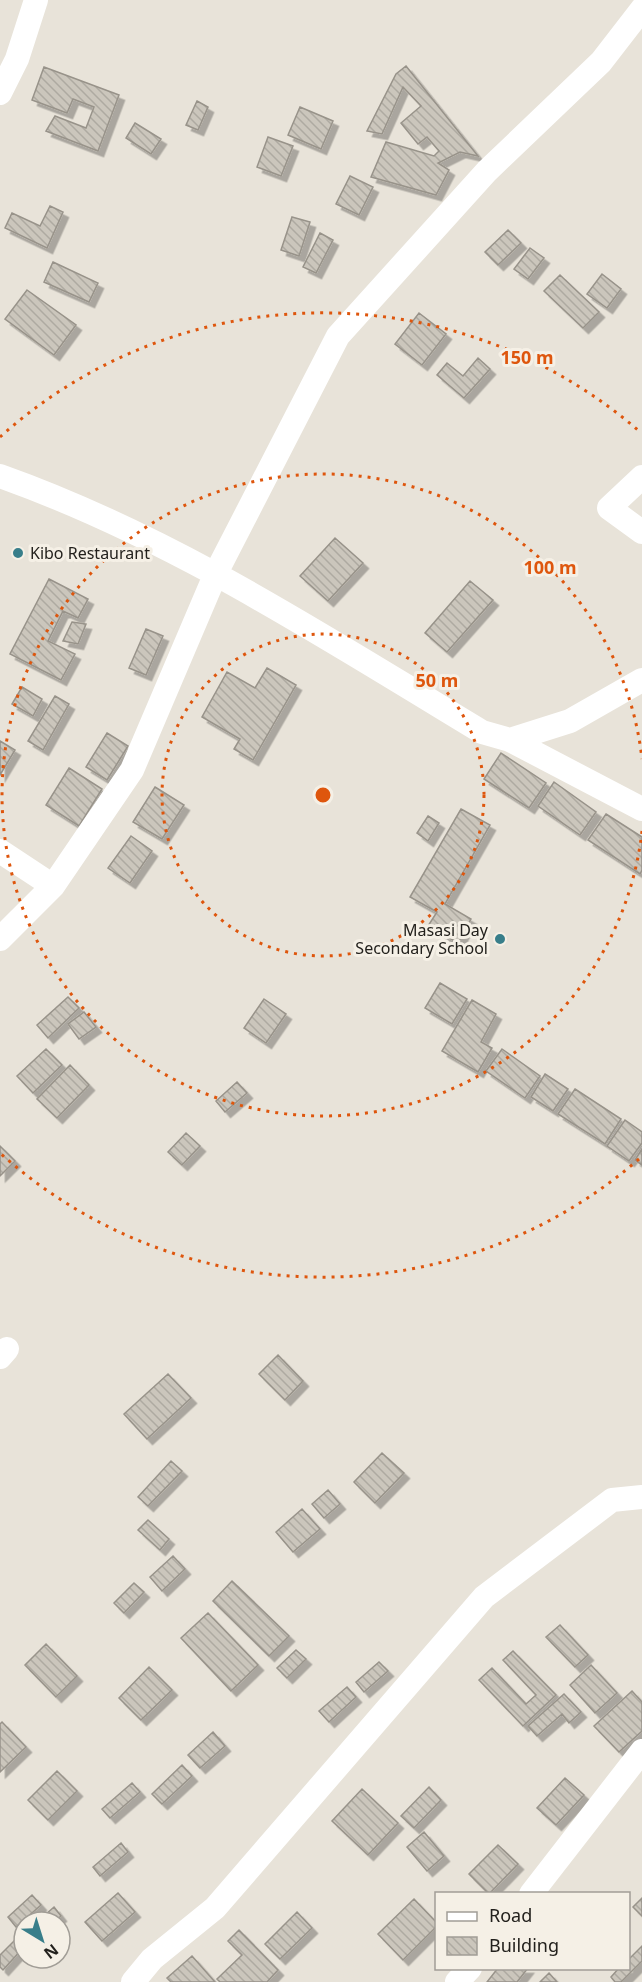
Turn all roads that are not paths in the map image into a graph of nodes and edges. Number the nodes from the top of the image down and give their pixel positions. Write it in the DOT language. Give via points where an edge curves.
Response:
graph roads {
  1 [pos="36,0"];
  2 [pos="642,9"];
  3 [pos="0,93"];
  4 [pos="0,476"];
  5 [pos="642,477"];
  6 [pos="642,532"];
  7 [pos="216,573"];
  8 [pos="642,680"];
  9 [pos="510,740"];
  10 [pos="642,808"];
  11 [pos="0,851"];
  12 [pos="53,886"];
  13 [pos="0,939"];
  14 [pos="642,1497"];
  15 [pos="642,1751"];
  16 [pos="532,1892"];
  17 [pos="468,1970"];
  18 [pos="133,1982"];
  19 [pos="458,1982"];
  1 -- 3 [label="street" via="17,58"];
  2 -- 7 [label="street" via="601,63 487,171 338,336"];
  4 -- 7 [label="street" via="62,498"];
  5 -- 6 [label="street" via="609,508"];
  7 -- 9 [label="street" via="482,732"];
  7 -- 12 [label="street" via="132,770"];
  8 -- 9 [label="street" via="570,721"];
  9 -- 10 [label="street"];
  11 -- 12 [label="street"];
  12 -- 13 [label="street"];
  14 -- 18 [label="street" via="612,1500 484,1597 224,1899 152,1959"];
  15 -- 16 [label="street"];
  17 -- 19 [label="street"];
}
